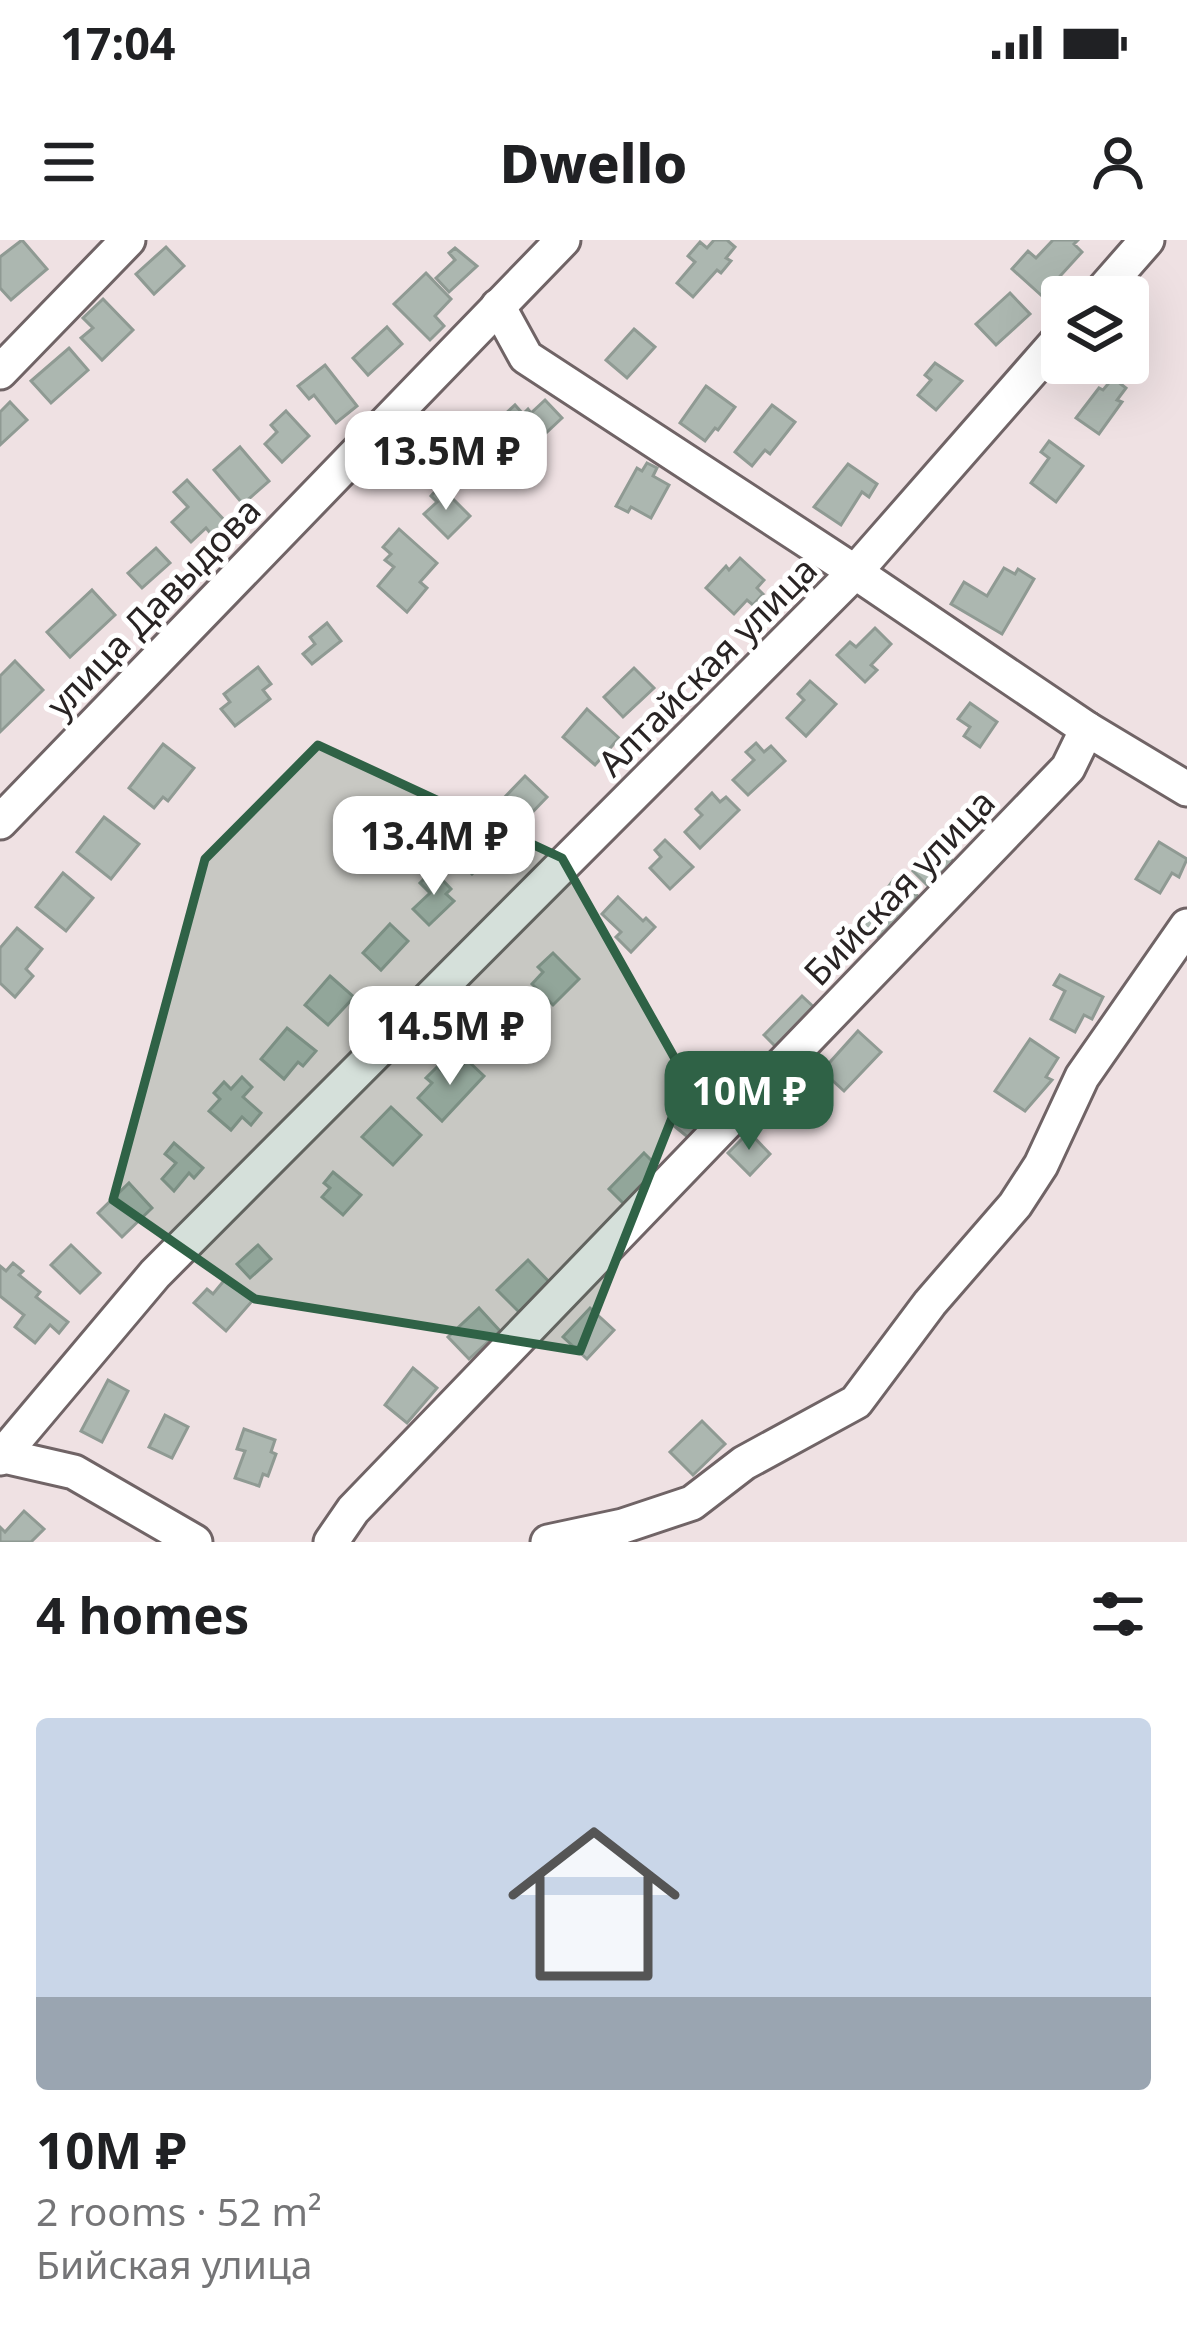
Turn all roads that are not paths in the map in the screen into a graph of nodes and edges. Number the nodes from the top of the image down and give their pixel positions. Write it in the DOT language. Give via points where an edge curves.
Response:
graph roads {
  1 [pos="128,240"];
  2 [pos="563,240"];
  3 [pos="1147,240"];
  4 [pos="1115,276"];
  5 [pos="499,306"];
  6 [pos="1041,360"];
  7 [pos="0,372"];
  8 [pos="856,572"];
  9 [pos="1087,729"];
  10 [pos="1187,789"];
  11 [pos="0,822"];
  12 [pos="1187,926"];
  13 [pos="0,1456"];
  14 [pos="195,1542"];
  15 [pos="331,1542"];
  16 [pos="548,1542"];
  1 -- 7 [label="street"];
  2 -- 5 [label="street, улица Давыдова"];
  3 -- 4 [label="street"];
  5 -- 8 [label="street" via="526,357"];
  5 -- 11 [label="street, улица Давыдова"];
  6 -- 8 [label="street, Алтайская улица"];
  8 -- 9 [label="street"];
  8 -- 13 [label="street, Алтайская улица" via="155,1274"];
  9 -- 10 [label="street"];
  9 -- 15 [label="street, Бийская улица" via="1068,768 353,1510"];
  12 -- 16 [label="street" via="1082,1077 1015,1205 856,1402 744,1463 692,1503"];
  13 -- 14 [label="street" via="74,1472"];
}
